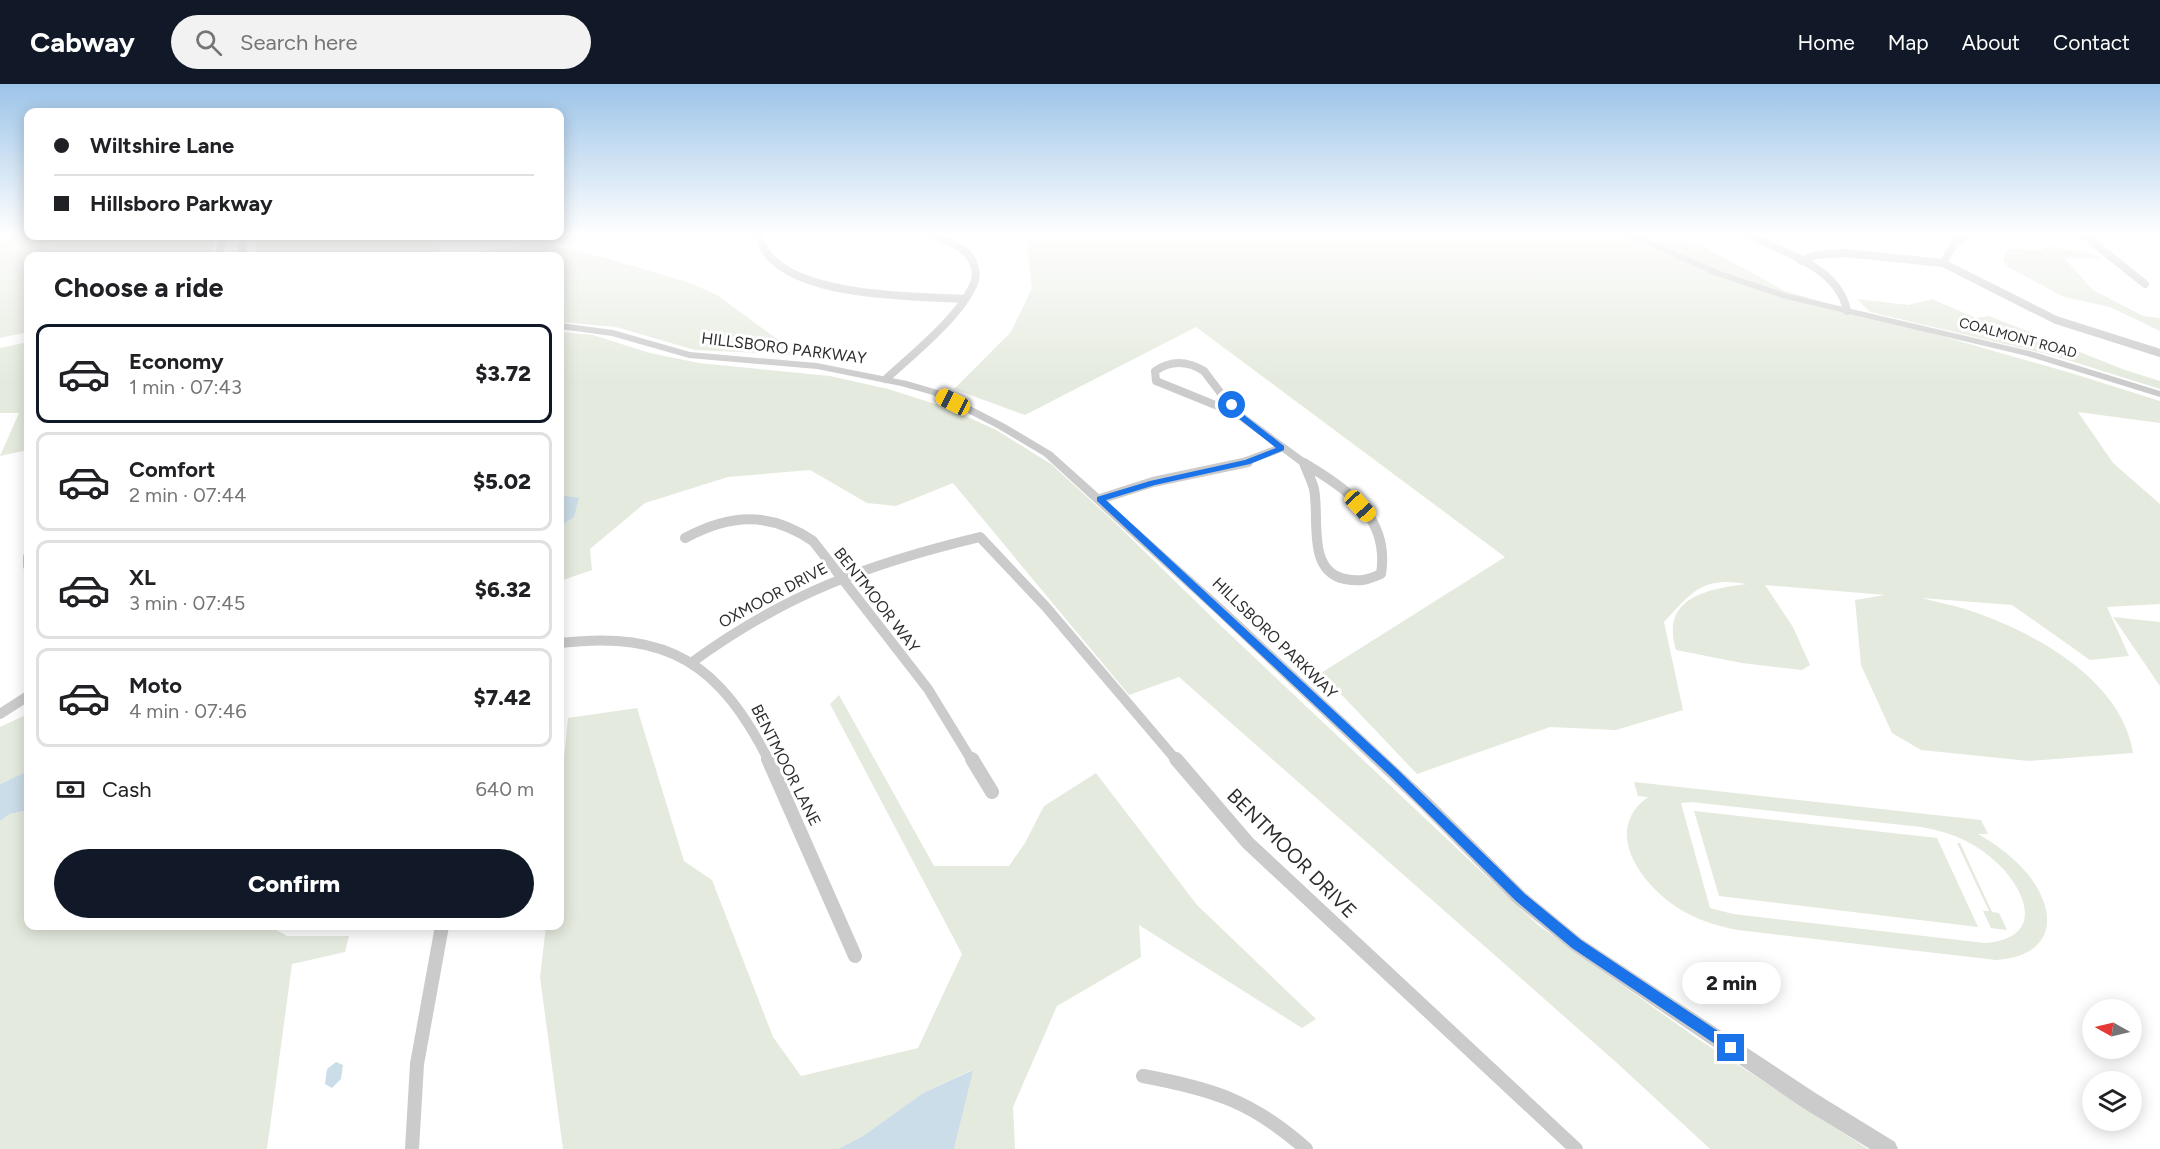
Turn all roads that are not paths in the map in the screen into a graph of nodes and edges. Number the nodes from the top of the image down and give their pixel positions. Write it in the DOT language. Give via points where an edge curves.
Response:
graph roads {
  1 [pos="827,285"];
  2 [pos="973,285"];
  3 [pos="1749,285"];
  4 [pos="1835,285"];
  5 [pos="1989,285"];
  6 [pos="964,299"];
  7 [pos="1847,311"];
  8 [pos="564,327"];
  9 [pos="2160,352"];
  10 [pos="886,379"];
  11 [pos="2160,394"];
  12 [pos="1235,413"];
  13 [pos="1281,448"];
  14 [pos="1304,463"];
  15 [pos="1100,499"];
  16 [pos="980,537"];
  17 [pos="685,538"];
  18 [pos="839,576"];
  19 [pos="564,643"];
  20 [pos="691,663"];
  21 [pos="24,699"];
  22 [pos="0,714"];
  23 [pos="992,792"];
  24 [pos="441,930"];
  25 [pos="855,956"];
  26 [pos="1143,1076"];
  27 [pos="412,1149"];
  28 [pos="1306,1149"];
  29 [pos="1576,1149"];
  30 [pos="1888,1149"];
  1 -- 6 [label="street"];
  2 -- 6 [label="street"];
  3 -- 7 [label="street, COALMONT ROAD"];
  4 -- 7 [label="street" via="1847,301"];
  5 -- 9 [label="street" via="2047,316"];
  6 -- 10 [label="street"];
  7 -- 11 [label="street, COALMONT ROAD" via="2030,354"];
  8 -- 10 [label="street, HILLSBORO PARKWAY" via="613,333 688,355 817,366"];
  10 -- 15 [label="street, HILLSBORO PARKWAY" via="937,393 1001,426 1048,454"];
  12 -- 13 [label="street" via="1156,381 1155,371 1173,363 1197,366 1235,412"];
  13 -- 14 [label="street"];
  13 -- 15 [label="street" via="1247,462 1153,482"];
  14 -- 14 [label="street" via="1370,517 1381,537 1381,574 1362,582 1348,581 1337,577 1322,562 1314,489"];
  15 -- 30 [label="street, HILLSBORO PARKWAY" via="1393,772 1520,898 1568,938"];
  16 -- 18 [label="street, OXMOOR DRIVE" via="925,549"];
  16 -- 29 [label="street, BENTMOOR DRIVE" via="1046,607 1248,843"];
  17 -- 18 [label="street, BENTMOOR WAY" via="710,525 746,519 779,523 813,541"];
  18 -- 20 [label="street, OXMOOR DRIVE" via="724,636"];
  18 -- 23 [label="street, BENTMOOR WAY" via="928,689"];
  19 -- 20 [label="street, BENTMOOR LANE" via="615,640 661,650"];
  20 -- 25 [label="street, BENTMOOR LANE" via="702,668 736,703 763,750"];
  21 -- 22 [label="street"];
  24 -- 27 [label="street" via="417,1060"];
  26 -- 28 [label="street" via="1216,1091 1256,1109"];
}
